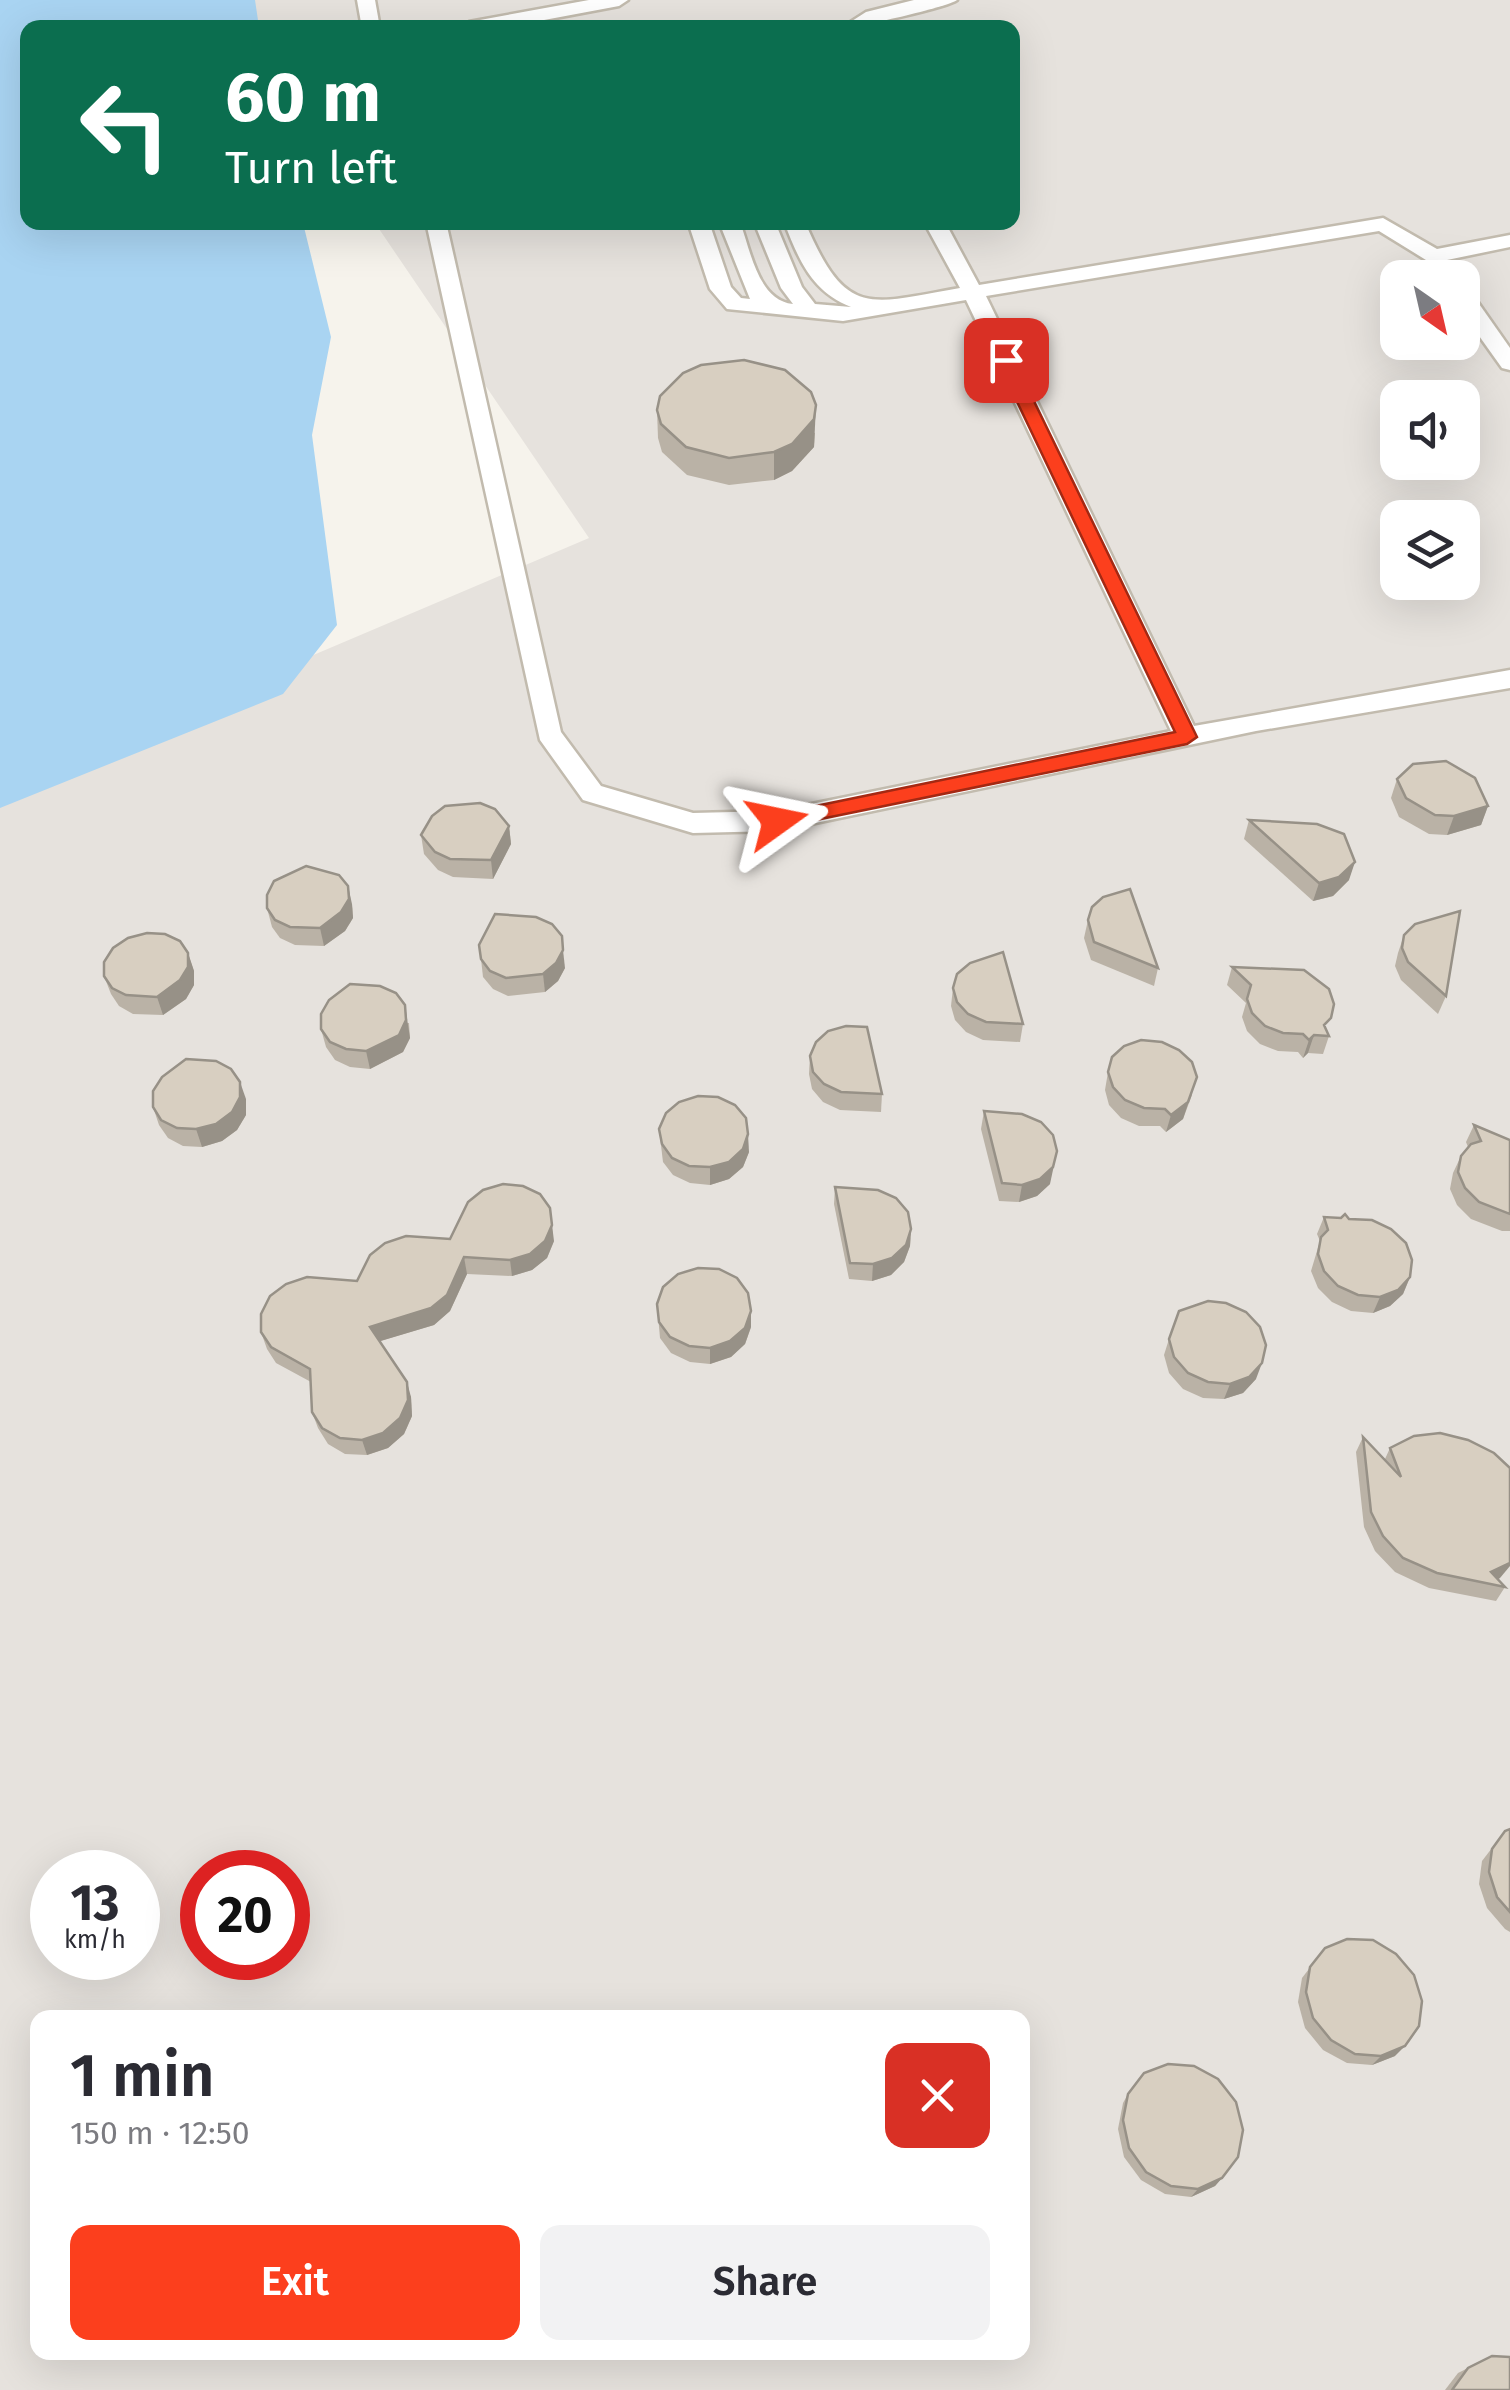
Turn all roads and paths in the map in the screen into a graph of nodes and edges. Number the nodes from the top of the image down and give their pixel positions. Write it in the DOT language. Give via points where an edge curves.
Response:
graph roads {
  1 [pos="620,0"];
  2 [pos="948,0"];
  3 [pos="512,20"];
  4 [pos="870,20"];
  5 [pos="438,230"];
  6 [pos="701,230"];
  7 [pos="732,230"];
  8 [pos="767,230"];
  9 [pos="797,230"];
  10 [pos="938,230"];
  11 [pos="1510,241"];
  12 [pos="1434,256"];
  13 [pos="1437,260"];
  14 [pos="973,292"];
  15 [pos="772,308"];
  16 [pos="879,309"];
  17 [pos="843,316"];
  18 [pos="1480,321"];
  19 [pos="1510,363"];
  20 [pos="1510,679"];
  21 [pos="1187,737"];
  1 -- 3 [label="lane"];
  2 -- 4 [label="lane"];
  5 -- 21 [label="lane" via="550,734 592,792 693,823 777,821"];
  6 -- 15 [label="lane" via="721,290 735,304"];
  7 -- 15 [label="lane" via="756,294"];
  8 -- 17 [label="lane" via="808,309"];
  9 -- 16 [label="lane" via="818,279 839,297"];
  10 -- 14 [label="lane"];
  11 -- 12 [label="lane"];
  12 -- 13 [label="lane"];
  12 -- 14 [label="lane" via="1383,224"];
  14 -- 16 [label="lane"];
  14 -- 21 [label="lane"];
  15 -- 17 [label="lane"];
  16 -- 17 [label="lane"];
  18 -- 19 [label="lane"];
  20 -- 21 [label="lane"];
}
